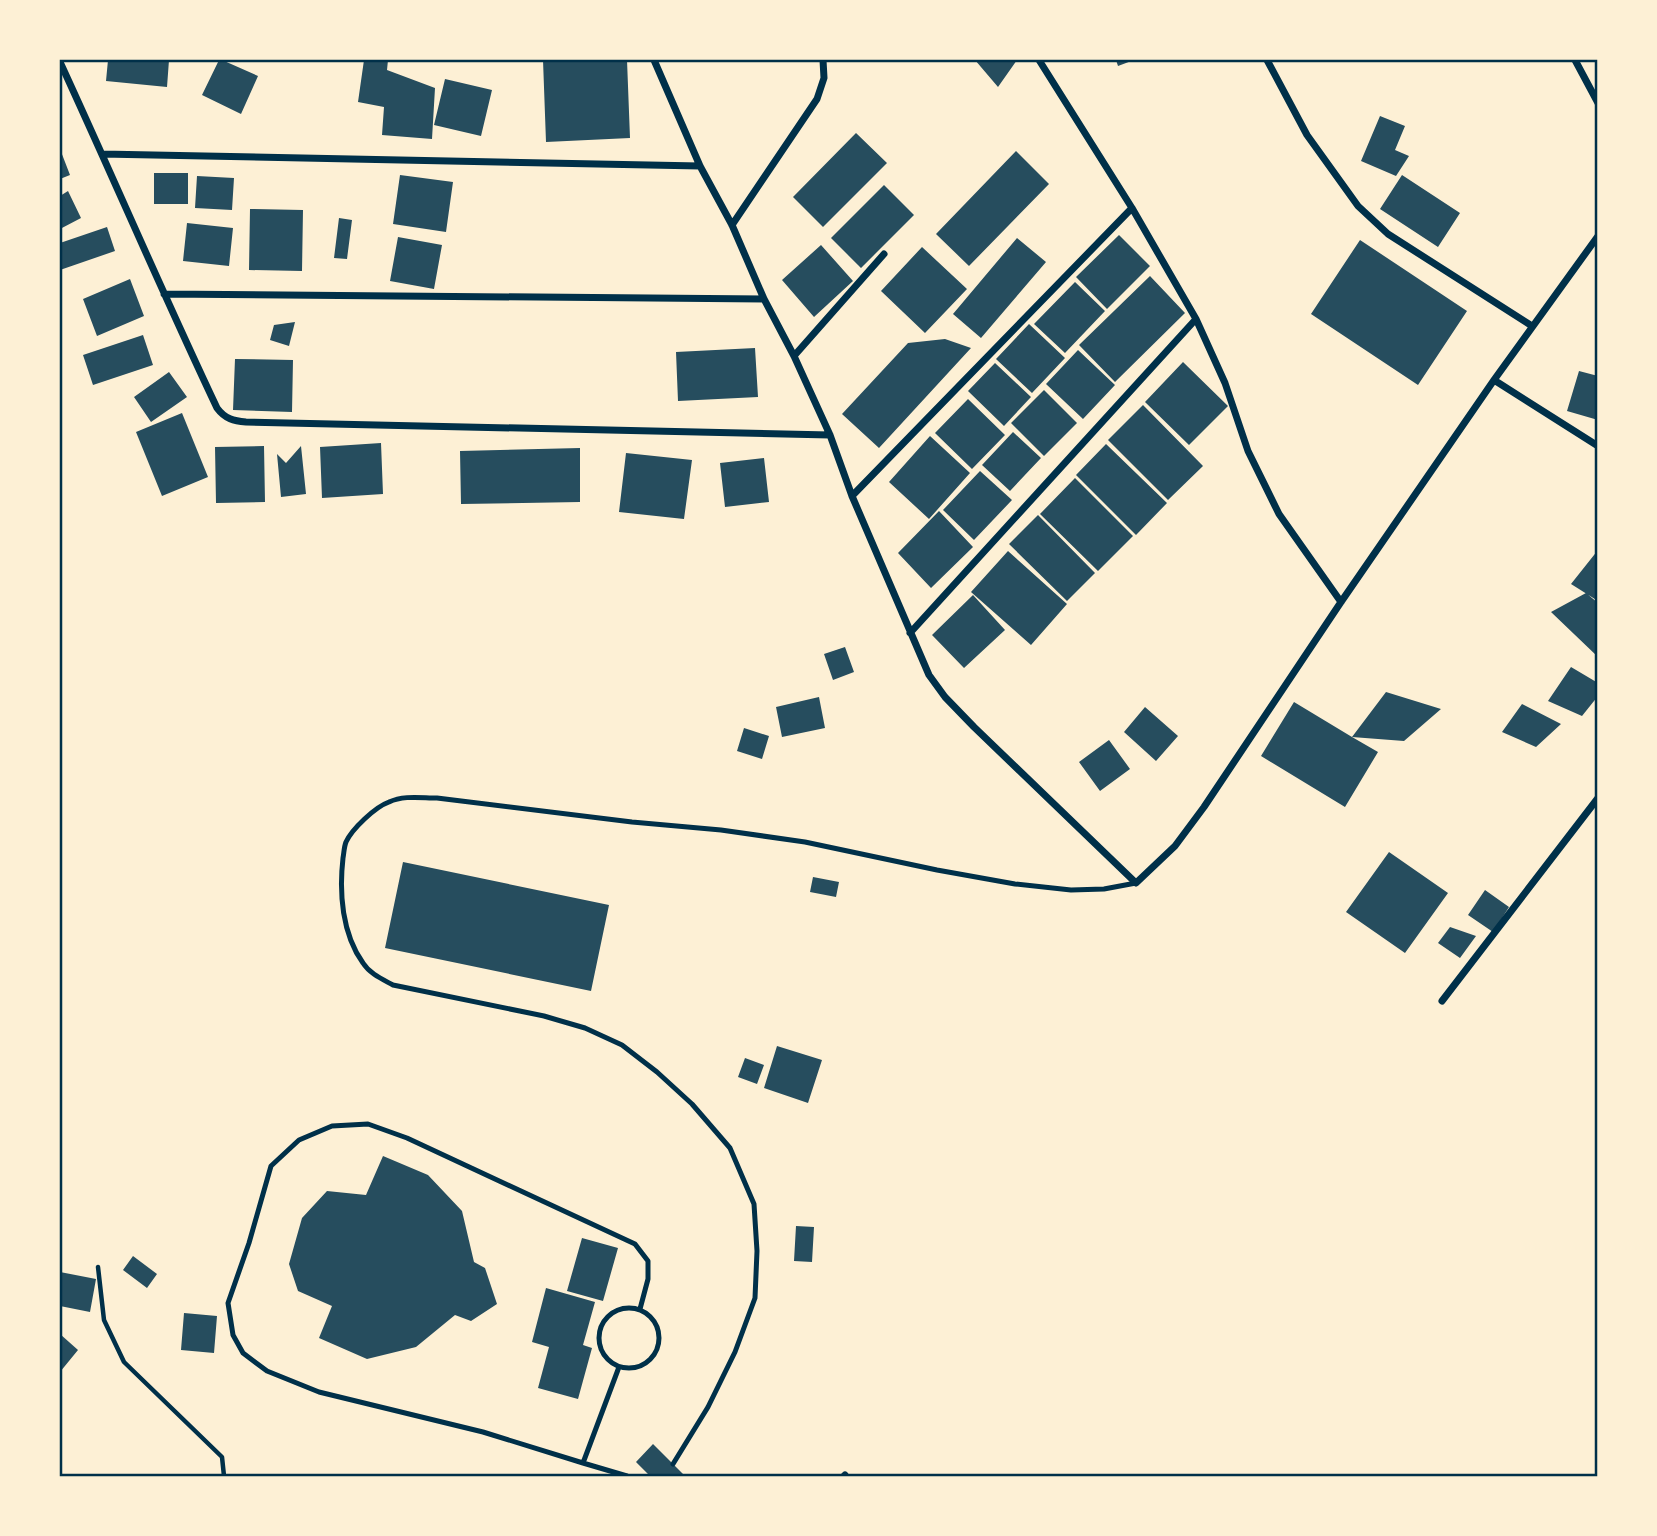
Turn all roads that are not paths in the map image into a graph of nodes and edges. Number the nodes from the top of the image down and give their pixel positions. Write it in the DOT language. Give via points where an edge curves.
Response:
graph roads {
  1 [pos="654,60"];
  2 [pos="822,60"];
  3 [pos="1039,60"];
  4 [pos="1267,60"];
  5 [pos="1575,60"];
  6 [pos="60,62"];
  7 [pos="1598,103"];
  8 [pos="102,153"];
  9 [pos="700,166"];
  10 [pos="1132,208"];
  11 [pos="732,225"];
  12 [pos="1598,236"];
  13 [pos="884,254"];
  14 [pos="164,294"];
  15 [pos="764,299"];
  16 [pos="1196,319"];
  17 [pos="1532,326"];
  18 [pos="794,356"];
  19 [pos="1494,380"];
  20 [pos="830,435"];
  21 [pos="1598,446"];
  22 [pos="852,496"];
  23 [pos="1340,602"];
  24 [pos="911,634"];
  25 [pos="1598,798"];
  26 [pos="1136,883"];
  27 [pos="1442,1001"];
  28 [pos="640,1310"];
  29 [pos="619,1367"];
  30 [pos="583,1463"];
  31 [pos="673,1464"];
  32 [pos="627,1476"];
  1 -- 9 [label="street"];
  2 -- 11 [label="street" via="824,78 817,100"];
  3 -- 10 [label="street"];
  4 -- 17 [label="street" via="1307,135 1358,205 1388,234"];
  5 -- 7 [label="street"];
  6 -- 8 [label="street"];
  8 -- 9 [label="street"];
  8 -- 14 [label="street"];
  9 -- 11 [label="street"];
  10 -- 16 [label="street"];
  10 -- 22 [label="street"];
  11 -- 15 [label="street"];
  12 -- 17 [label="street"];
  13 -- 18 [label="street"];
  14 -- 15 [label="street"];
  14 -- 20 [label="street" via="217,408 235,421"];
  15 -- 18 [label="street"];
  16 -- 23 [label="street" via="1225,383 1248,451 1279,514"];
  16 -- 24 [label="street"];
  17 -- 19 [label="street"];
  18 -- 20 [label="street"];
  19 -- 21 [label="street"];
  19 -- 23 [label="street"];
  20 -- 22 [label="street"];
  22 -- 24 [label="street"];
  23 -- 26 [label="street" via="1205,807 1175,846"];
  24 -- 26 [label="street" via="929,675 945,697"];
  25 -- 27 [label="street"];
  26 -- 31 [label="lane" via="1071,890 1026,885 805,842 438,798 388,802 357,828 345,844 341,881 355,950 374,975 393,985 544,1016 622,1045 692,1104 730,1148 754,1204 755,1298 708,1407"];
  28 -- 29 [label="lane" via="657,1325 658,1349 642,1367"];
  28 -- 29 [label="lane" via="617,1311 600,1328 601,1351"];
  28 -- 30 [label="lane" via="648,1261 635,1244 407,1138 368,1124 332,1126 299,1140 271,1166 229,1303 233,1335 243,1353 267,1371 319,1392 483,1432"];
  29 -- 30 [label="lane"];
  30 -- 32 [label="lane"];
}
